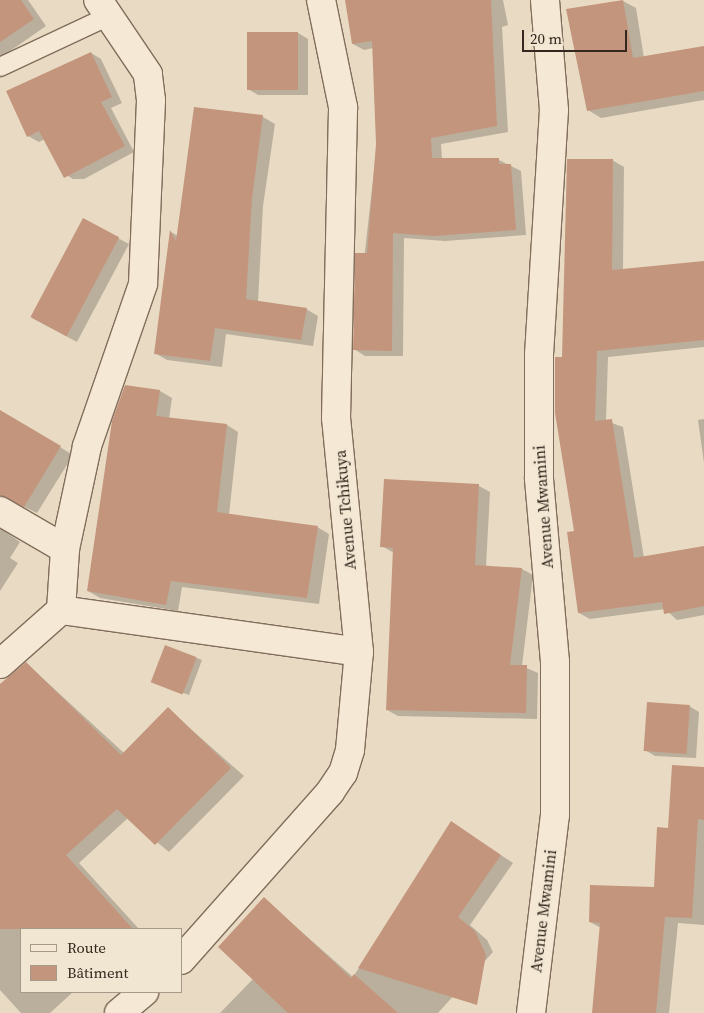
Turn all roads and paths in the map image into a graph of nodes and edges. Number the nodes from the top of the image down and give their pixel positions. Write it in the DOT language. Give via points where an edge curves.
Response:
graph roads {
  1 [pos="321,0"];
  2 [pos="545,0"];
  3 [pos="105,7"];
  4 [pos="0,68"];
  5 [pos="0,511"];
  6 [pos="65,549"];
  7 [pos="60,610"];
  8 [pos="359,652"];
  9 [pos="0,664"];
  10 [pos="182,959"];
  11 [pos="143,993"];
  12 [pos="119,1013"];
  13 [pos="531,1013"];
  1 -- 8 [label="street, Avenue Tchikuya" via="343,107 336,418"];
  2 -- 13 [label="street, Avenue Mwamini" via="554,110 539,355 539,478 555,662 555,815"];
  3 -- 4 [label="lane"];
  3 -- 6 [label="street" via="148,74 151,100 143,284 87,446"];
  5 -- 6 [label="street"];
  6 -- 7 [label="street"];
  7 -- 8 [label="street"];
  7 -- 9 [label="street"];
  8 -- 10 [label="street, Avenue Tchikuya" via="350,750 343,773"];
  11 -- 12 [label="street"];
}
